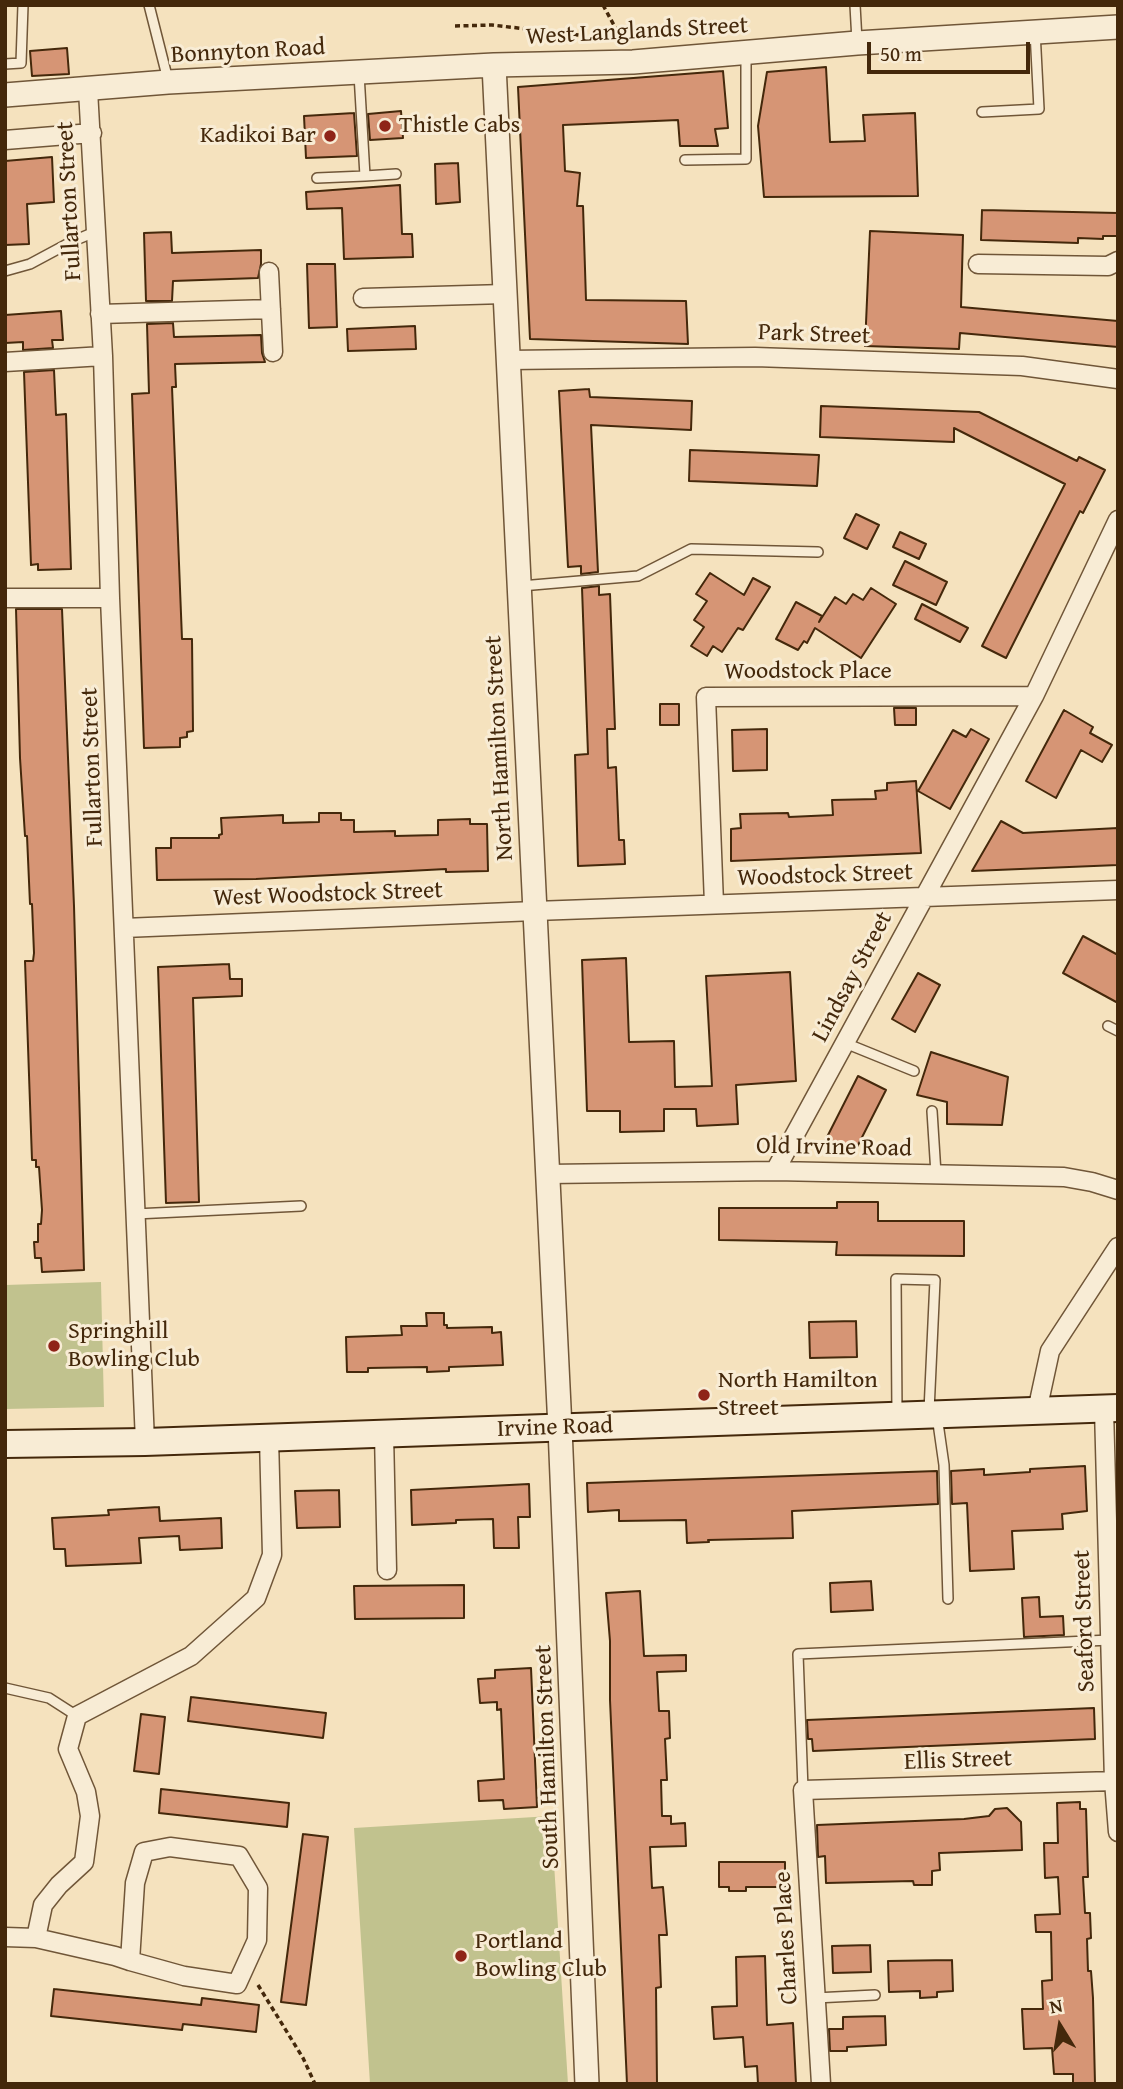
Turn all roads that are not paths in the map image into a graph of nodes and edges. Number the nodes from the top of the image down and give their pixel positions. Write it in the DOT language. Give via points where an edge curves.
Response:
graph roads {
  1 [pos="23,5"];
  2 [pos="149,5"];
  3 [pos="855,5"];
  4 [pos="1118,27"];
  5 [pos="1035,31"];
  6 [pos="857,43"];
  7 [pos="746,53"];
  8 [pos="5,64"];
  9 [pos="494,65"];
  10 [pos="359,73"];
  11 [pos="169,82"];
  12 [pos="88,90"];
  13 [pos="5,95"];
  14 [pos="982,112"];
  15 [pos="92,133"];
  16 [pos="5,140"];
  17 [pos="685,160"];
  18 [pos="396,174"];
  19 [pos="365,176"];
  20 [pos="317,178"];
  21 [pos="97,231"];
  22 [pos="1118,261"];
  23 [pos="978,264"];
  24 [pos="5,271"];
  25 [pos="269,272"];
  26 [pos="505,293"];
  27 [pos="363,298"];
  28 [pos="271,309"];
  29 [pos="100,314"];
  30 [pos="273,352"];
  31 [pos="103,356"];
  32 [pos="508,360"];
  33 [pos="5,362"];
  34 [pos="1118,379"];
  35 [pos="1118,520"];
  36 [pos="818,552"];
  37 [pos="519,586"];
  38 [pos="5,598"];
  39 [pos="110,598"];
  40 [pos="1034,696"];
  41 [pos="1118,890"];
  42 [pos="924,897"];
  43 [pos="714,904"];
  44 [pos="535,911"];
  45 [pos="124,928"];
  46 [pos="1108,1026"];
  47 [pos="1118,1031"];
  48 [pos="845,1043"];
  49 [pos="914,1072"];
  50 [pos="932,1111"];
  51 [pos="775,1171"];
  52 [pos="548,1174"];
  53 [pos="936,1174"];
  54 [pos="1118,1190"];
  55 [pos="301,1206"];
  56 [pos="135,1214"];
  57 [pos="1118,1247"];
  58 [pos="1111,1408"];
  59 [pos="1037,1411"];
  60 [pos="933,1415"];
  61 [pos="897,1416"];
  62 [pos="560,1428"];
  63 [pos="384,1434"];
  64 [pos="269,1438"];
  65 [pos="145,1442"];
  66 [pos="5,1444"];
  67 [pos="387,1570"];
  68 [pos="948,1599"];
  69 [pos="1110,1640"];
  70 [pos="5,1688"];
  71 [pos="77,1716"];
  72 [pos="1114,1781"];
  73 [pos="803,1790"];
  74 [pos="1118,1832"];
  75 [pos="5,1937"];
  76 [pos="36,1938"];
  77 [pos="130,1961"];
  78 [pos="875,1995"];
  79 [pos="816,1998"];
  80 [pos="587,2084"];
  81 [pos="821,2084"];
  1 -- 8 [label="lane" via="21,64"];
  2 -- 11 [label="lane"];
  3 -- 6 [label="lane"];
  4 -- 5 [label="street, West Langlands Street"];
  5 -- 6 [label="street, West Langlands Street"];
  5 -- 14 [label="lane" via="1039,109"];
  6 -- 7 [label="street, West Langlands Street"];
  7 -- 9 [label="street, West Langlands Street" via="633,62"];
  7 -- 17 [label="lane" via="746,159"];
  9 -- 10 [label="street, Bonnyton Road"];
  9 -- 26 [label="street, North Hamilton Street"];
  10 -- 11 [label="street, Bonnyton Road"];
  10 -- 19 [label="lane"];
  11 -- 12 [label="street, Bonnyton Road"];
  12 -- 13 [label="street, Bonnyton Road"];
  12 -- 15 [label="street, Fullarton Street"];
  15 -- 16 [label="street"];
  15 -- 21 [label="street, Fullarton Street"];
  18 -- 19 [label="lane"];
  19 -- 20 [label="lane"];
  21 -- 24 [label="lane" via="30,264"];
  21 -- 29 [label="street, Fullarton Street"];
  22 -- 23 [label="street" via="1108,266"];
  25 -- 28 [label="street"];
  26 -- 27 [label="street"];
  26 -- 32 [label="street, North Hamilton Street"];
  28 -- 29 [label="street"];
  28 -- 30 [label="street"];
  29 -- 31 [label="street, Fullarton Street"];
  31 -- 33 [label="street"];
  31 -- 39 [label="street, Fullarton Street"];
  32 -- 34 [label="street, Park Street" via="755,357 1022,366"];
  32 -- 37 [label="street, North Hamilton Street"];
  35 -- 40 [label="street, Lindsay Street"];
  36 -- 37 [label="lane" via="691,549 638,576"];
  37 -- 44 [label="street, North Hamilton Street"];
  38 -- 39 [label="street"];
  39 -- 45 [label="street, Fullarton Street"];
  40 -- 42 [label="street, Lindsay Street"];
  40 -- 43 [label="street, Woodstock Place" via="706,697"];
  41 -- 42 [label="street, Woodstock Street"];
  42 -- 43 [label="street, Woodstock Street"];
  42 -- 48 [label="street, Lindsay Street"];
  43 -- 44 [label="street, Woodstock Street"];
  44 -- 45 [label="street, West Woodstock Street"];
  44 -- 52 [label="street, North Hamilton Street"];
  45 -- 56 [label="street, Fullarton Street"];
  46 -- 47 [label="lane"];
  48 -- 49 [label="lane"];
  48 -- 51 [label="street, Lindsay Street"];
  50 -- 53 [label="lane"];
  51 -- 52 [label="street, Old Irvine Road"];
  51 -- 53 [label="street, Old Irvine Road"];
  52 -- 62 [label="street, North Hamilton Street"];
  53 -- 54 [label="street, Old Irvine Road" via="1065,1177"];
  55 -- 56 [label="lane"];
  56 -- 65 [label="street, Fullarton Street"];
  57 -- 59 [label="street" via="1050,1351"];
  58 -- 59 [label="main road, Irvine Road"];
  58 -- 69 [label="street, Seaford Street"];
  59 -- 60 [label="main road, Irvine Road"];
  60 -- 61 [label="main road, Irvine Road"];
  60 -- 61 [label="lane" via="935,1280 896,1279"];
  60 -- 68 [label="lane" via="944,1465"];
  61 -- 62 [label="main road, Irvine Road"];
  62 -- 63 [label="main road, Irvine Road"];
  62 -- 80 [label="street, South Hamilton Street"];
  63 -- 64 [label="main road, Irvine Road"];
  63 -- 67 [label="street"];
  64 -- 65 [label="main road, Irvine Road"];
  64 -- 71 [label="street" via="272,1555 256,1598 191,1656"];
  65 -- 66 [label="main road, Irvine Road"];
  69 -- 72 [label="street, Seaford Street"];
  69 -- 73 [label="lane" via="798,1654"];
  70 -- 71 [label="lane" via="50,1698"];
  71 -- 76 [label="street" via="68,1749 90,1816 83,1862 43,1905"];
  72 -- 73 [label="street, Ellis Street"];
  72 -- 74 [label="street, Seaford Street"];
  73 -- 79 [label="street, Charles Place"];
  75 -- 76 [label="street"];
  76 -- 77 [label="street"];
  77 -- 77 [label="street" via="237,1984 257,1940 258,1888 239,1856 170,1847 144,1852 135,1883"];
  78 -- 79 [label="lane"];
  79 -- 81 [label="street, Charles Place"];
}
